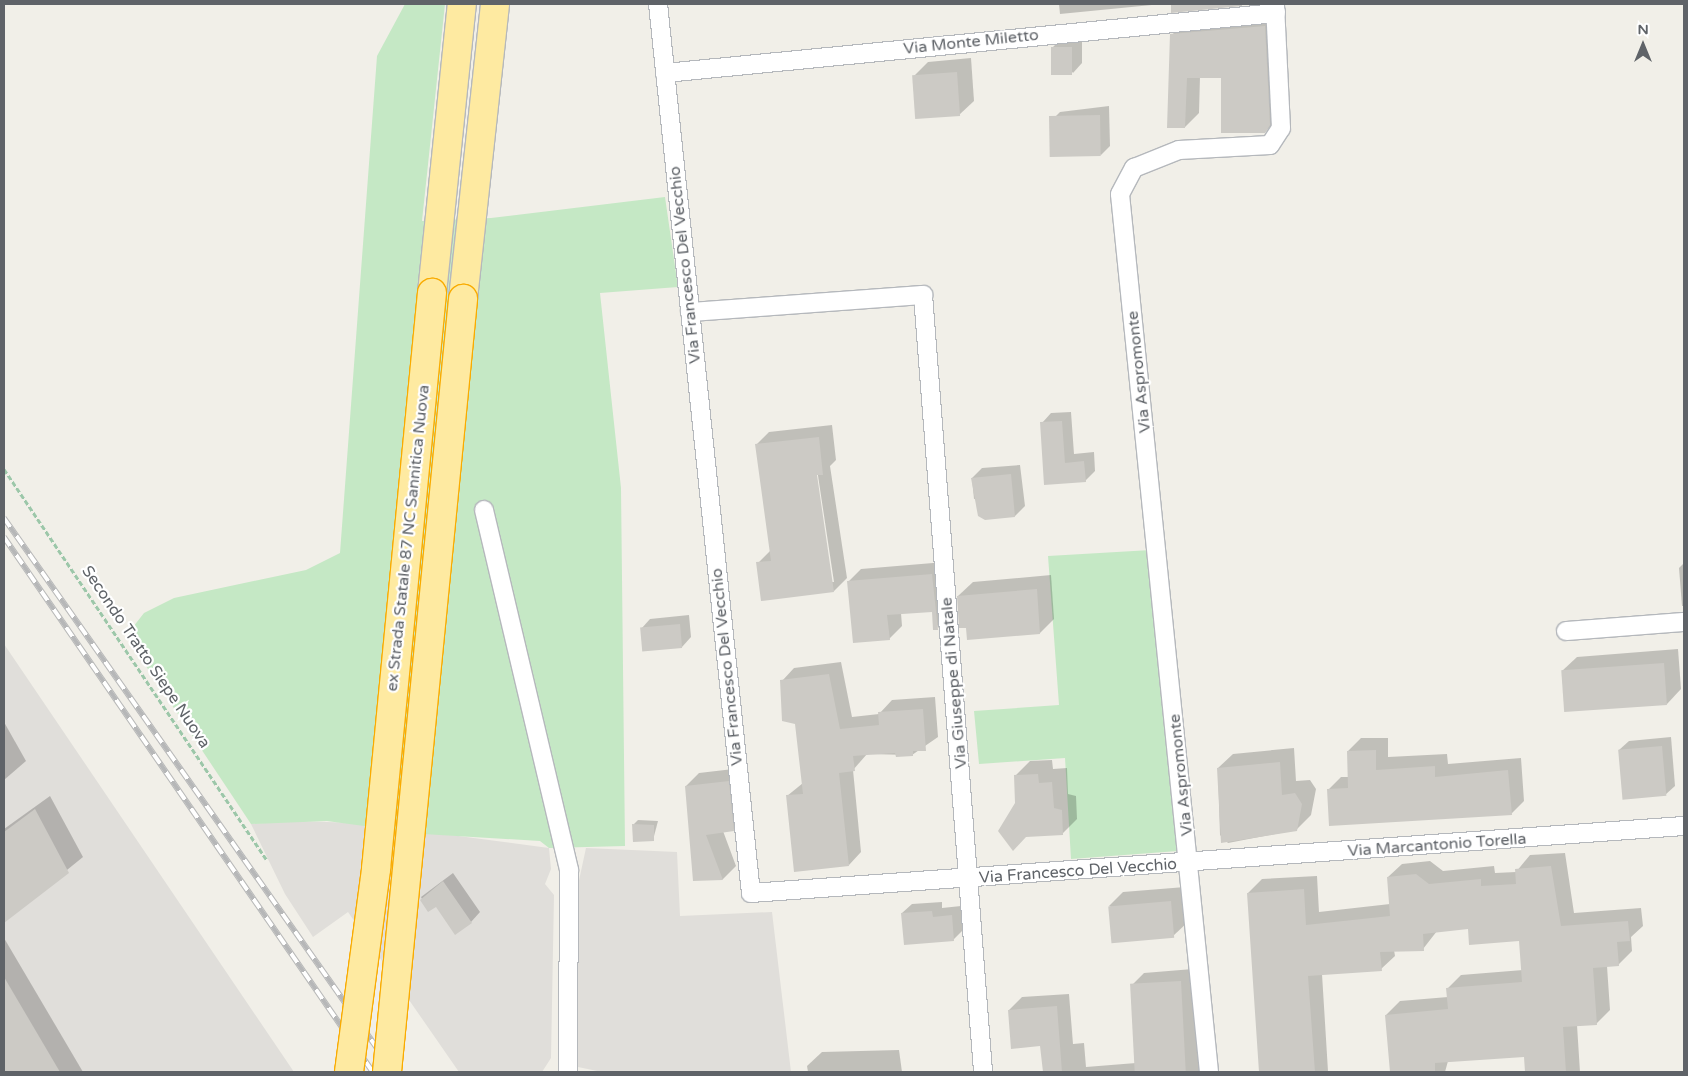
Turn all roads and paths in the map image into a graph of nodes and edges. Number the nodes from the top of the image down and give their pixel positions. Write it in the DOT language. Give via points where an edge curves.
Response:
graph roads {
  1 [pos="462,4"];
  2 [pos="495,4"];
  3 [pos="658,4"];
  4 [pos="1276,8"];
  5 [pos="665,73"];
  6 [pos="690,312"];
  7 [pos="4,469"];
  8 [pos="484,510"];
  9 [pos="1684,622"];
  10 [pos="1566,631"];
  11 [pos="1684,826"];
  12 [pos="267,860"];
  13 [pos="1190,863"];
  14 [pos="969,879"];
  15 [pos="349,1072"];
  16 [pos="387,1072"];
  17 [pos="568,1072"];
  18 [pos="983,1072"];
  19 [pos="1209,1072"];
  1 -- 15 [label="highway, ex Strada Statale 87 NC Sannitica Nuova, bridge" via="376,869"];
  2 -- 16 [label="highway, ex Strada Statale 87 NC Sannitica Nuova, bridge"];
  3 -- 5 [label="street, Via Francesco Del Vecchio"];
  4 -- 5 [label="street, Via Monte Miletto"];
  4 -- 13 [label="street, Via Aspromonte" via="1281,128 1270,145 1178,150 1134,168 1120,194"];
  5 -- 6 [label="street, Via Francesco Del Vecchio"];
  6 -- 14 [label="street, Via Francesco Del Vecchio" via="751,893"];
  6 -- 14 [label="street, Via Giuseppe di Natale" via="923,294"];
  7 -- 12 [label="path, Secondo Tratto Siepe Nuova"];
  8 -- 17 [label="street" via="569,870"];
  9 -- 10 [label="street"];
  11 -- 13 [label="street, Via Marcantonio Torella"];
  13 -- 14 [label="street, Via Francesco Del Vecchio"];
  13 -- 19 [label="street"];
  14 -- 18 [label="street, Via Giuseppe di Natale"];
}
